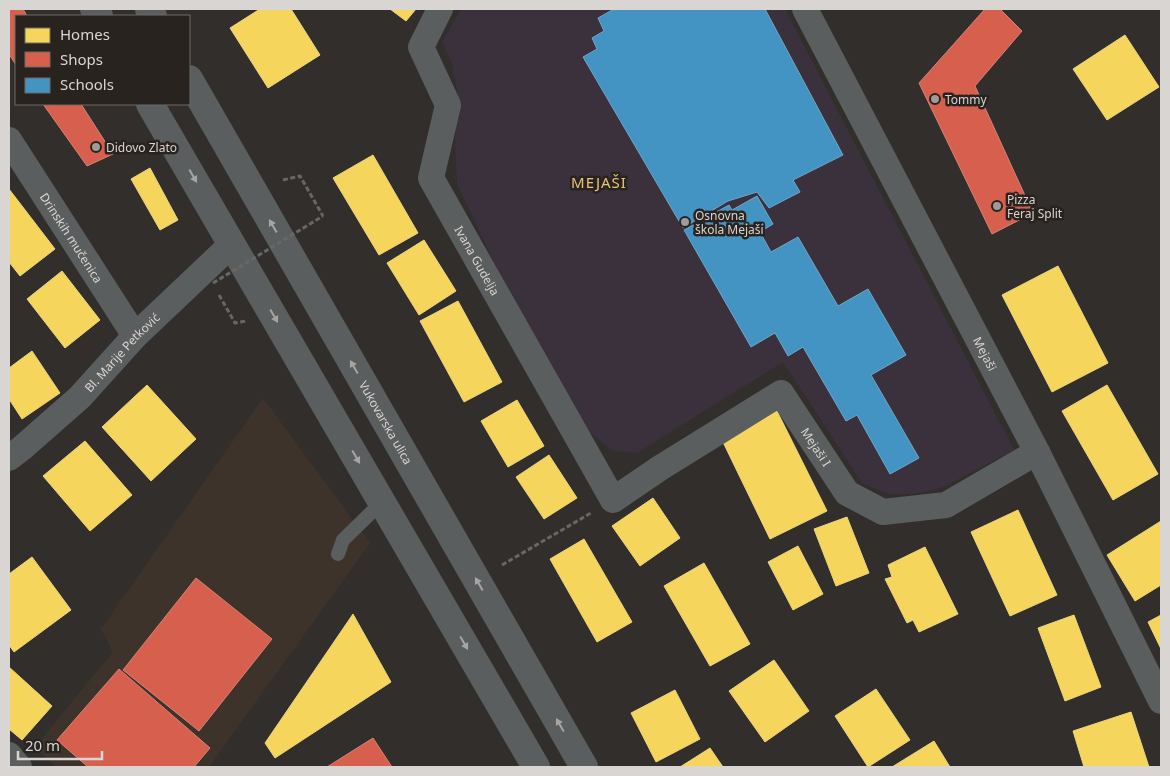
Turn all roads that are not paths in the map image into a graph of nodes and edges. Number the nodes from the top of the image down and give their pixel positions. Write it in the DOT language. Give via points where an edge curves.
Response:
graph roads {
  1 [pos="440,9"];
  2 [pos="806,9"];
  3 [pos="190,81"];
  4 [pos="151,105"];
  5 [pos="9,140"];
  6 [pos="232,244"];
  7 [pos="134,336"];
  8 [pos="13,446"];
  9 [pos="1038,452"];
  10 [pos="613,500"];
  11 [pos="382,502"];
  12 [pos="338,554"];
  13 [pos="1161,701"];
  14 [pos="9,756"];
  15 [pos="19,767"];
  16 [pos="536,767"];
  17 [pos="584,767"];
  1 -- 10 [label="street, Ivana Gudelja" via="421,47 448,105 431,178"];
  2 -- 9 [label="street, Mejaši"];
  17 -- 3 [label="street, Vukovarska ulica, one-way"];
  4 -- 6 [label="street, one-way"];
  5 -- 7 [label="street, Drinskih mučenica"];
  6 -- 7 [label="street, Bl. Marije Petković"];
  6 -- 11 [label="street, one-way"];
  7 -- 8 [label="street, Bl. Marije Petković" via="80,398"];
  9 -- 10 [label="street, Mejaši I" via="946,505 883,512 847,493 781,393"];
  9 -- 13 [label="street, Mejaši"];
  11 -- 12 [label="lane" via="343,540"];
  11 -- 16 [label="street, one-way"];
  14 -- 15 [label="street"];
}
